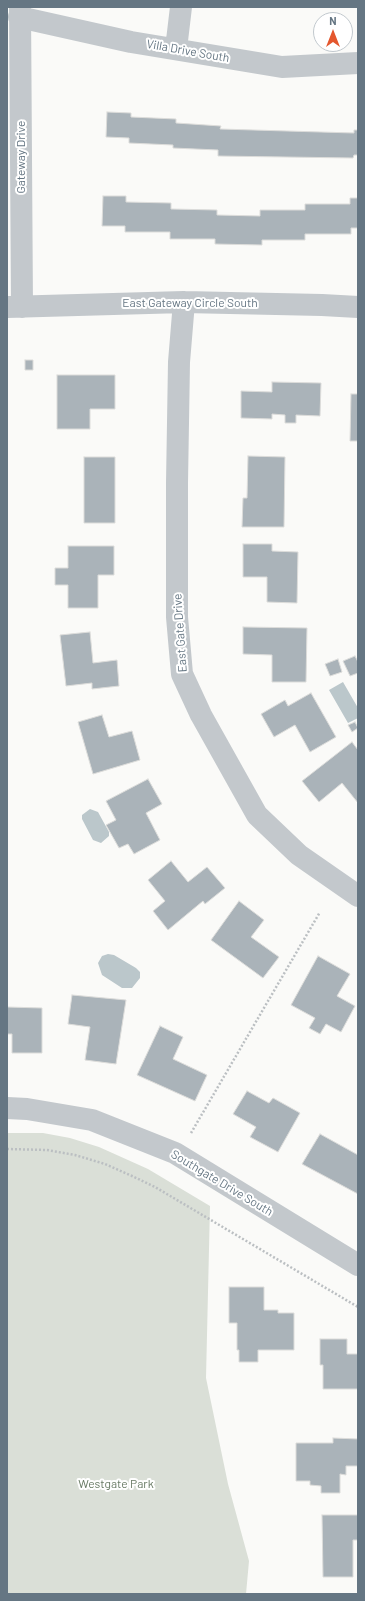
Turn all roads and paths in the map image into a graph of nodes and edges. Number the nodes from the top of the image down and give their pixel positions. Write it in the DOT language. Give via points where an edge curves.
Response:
graph roads {
  1 [pos="182,7"];
  2 [pos="20,12"];
  3 [pos="176,49"];
  4 [pos="358,63"];
  5 [pos="184,302"];
  6 [pos="14,307"];
  7 [pos="358,307"];
  8 [pos="358,896"];
  9 [pos="320,912"];
  10 [pos="7,1108"];
  11 [pos="191,1133"];
  12 [pos="7,1149"];
  13 [pos="358,1265"];
  14 [pos="358,1307"];
  1 -- 3 [label="street"];
  2 -- 3 [label="street, Villa Drive South" via="131,42"];
  2 -- 6 [label="street, Gateway Drive"];
  3 -- 4 [label="street, Villa Drive South" via="282,67"];
  5 -- 6 [label="street, East Gateway Circle South"];
  5 -- 7 [label="street, East Gateway Circle South"];
  5 -- 8 [label="street, East Gate Drive" via="179,362 177,483 177,617 182,674 207,728 257,815 299,855"];
  9 -- 11 [label="path"];
  10 -- 13 [label="street, Southgate Drive South" via="92,1120 175,1153"];
  12 -- 14 [label="path" via="47,1150 75,1155 132,1176 155,1187"];
}
